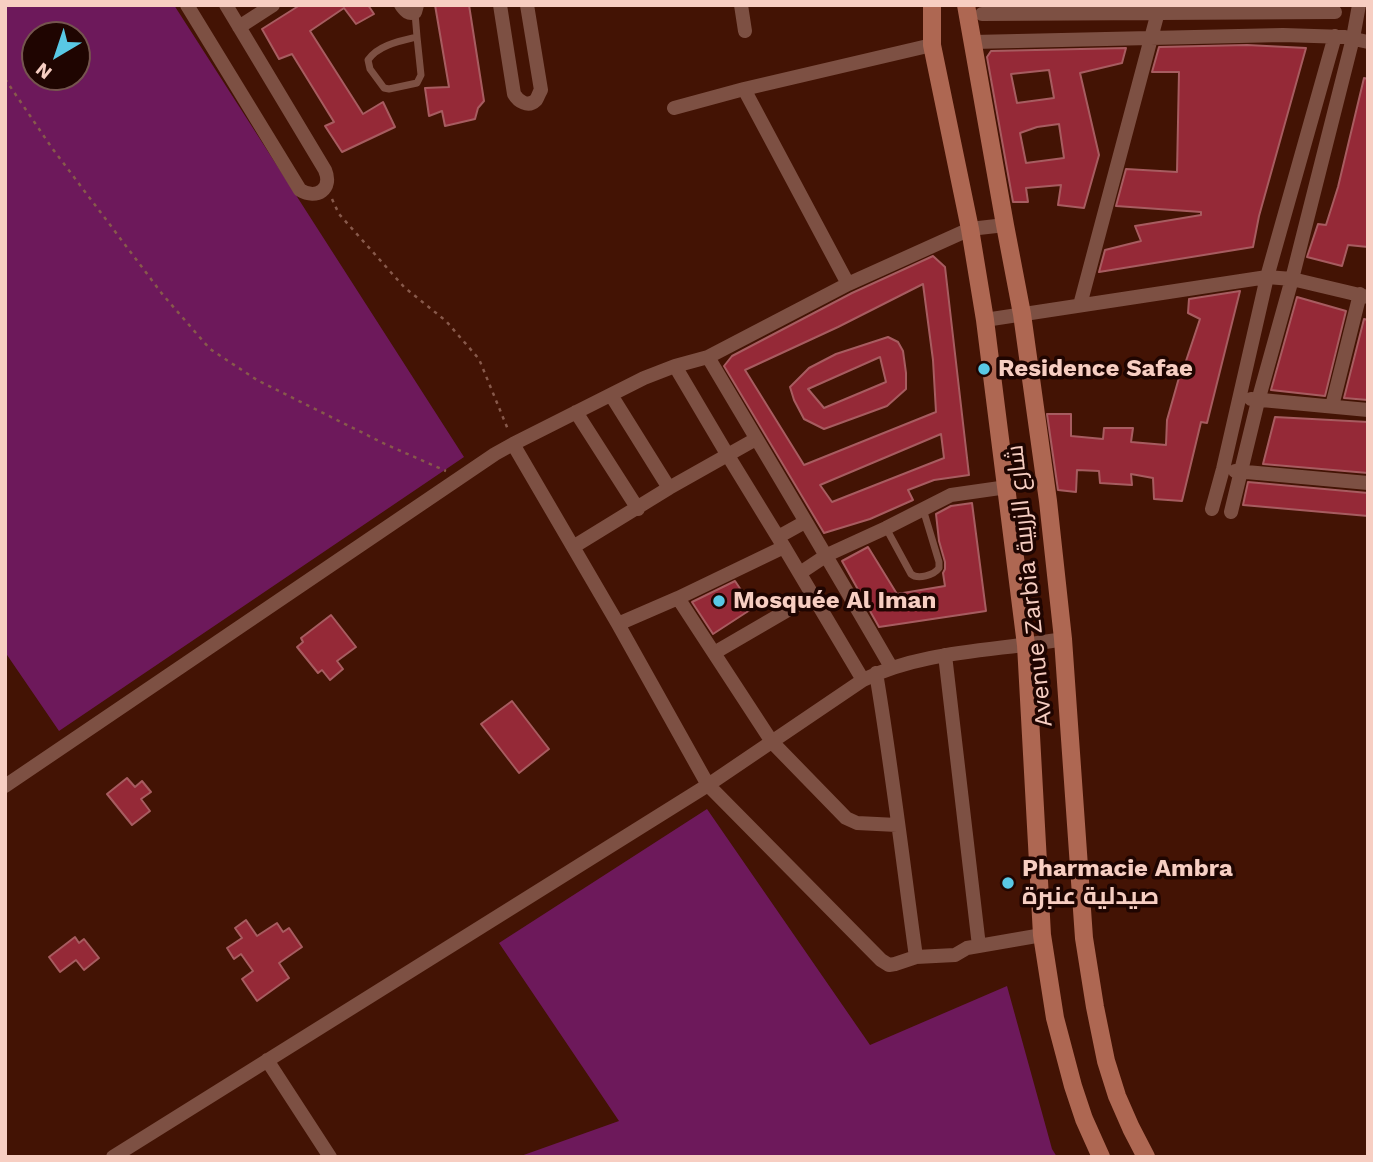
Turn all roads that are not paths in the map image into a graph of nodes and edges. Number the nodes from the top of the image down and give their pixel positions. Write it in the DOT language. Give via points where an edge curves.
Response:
graph roads {
  1 [pos="187,5"];
  2 [pos="246,5"];
  3 [pos="274,5"];
  4 [pos="500,5"];
  5 [pos="527,5"];
  6 [pos="741,5"];
  7 [pos="932,5"];
  8 [pos="1359,5"];
  9 [pos="411,8"];
  10 [pos="974,9"];
  11 [pos="1158,12"];
  12 [pos="1283,12"];
  13 [pos="1335,12"];
  14 [pos="1023,13"];
  15 [pos="232,15"];
  16 [pos="745,31"];
  17 [pos="1283,35"];
  18 [pos="1335,36"];
  19 [pos="417,37"];
  20 [pos="1152,37"];
  21 [pos="1024,40"];
  22 [pos="1361,40"];
  23 [pos="973,42"];
  24 [pos="932,45"];
  25 [pos="744,89"];
  26 [pos="674,108"];
  27 [pos="1283,218"];
  28 [pos="1307,221"];
  29 [pos="1005,225"];
  30 [pos="970,229"];
  31 [pos="1267,276"];
  32 [pos="1292,279"];
  33 [pos="848,284"];
  34 [pos="1364,296"];
  35 [pos="1080,305"];
  36 [pos="1022,314"];
  37 [pos="985,320"];
  38 [pos="708,357"];
  39 [pos="676,366"];
  40 [pos="611,395"];
  41 [pos="1239,397"];
  42 [pos="1258,401"];
  43 [pos="1332,406"];
  44 [pos="1368,410"];
  45 [pos="576,412"];
  46 [pos="756,439"];
  47 [pos="513,444"];
  48 [pos="727,454"];
  49 [pos="1223,469"];
  50 [pos="1242,471"];
  51 [pos="1368,483"];
  52 [pos="1007,487"];
  53 [pos="669,488"];
  54 [pos="638,509"];
  55 [pos="923,509"];
  56 [pos="1212,509"];
  57 [pos="1231,512"];
  58 [pos="805,522"];
  59 [pos="886,528"];
  60 [pos="781,542"];
  61 [pos="573,547"];
  62 [pos="827,555"];
  63 [pos="800,573"];
  64 [pos="813,596"];
  65 [pos="678,598"];
  66 [pos="618,624"];
  67 [pos="1063,639"];
  68 [pos="1026,645"];
  69 [pos="714,653"];
  70 [pos="945,655"];
  71 [pos="891,667"];
  72 [pos="870,677"];
  73 [pos="772,742"];
  74 [pos="708,785"];
  75 [pos="5,786"];
  76 [pos="897,825"];
  77 [pos="1042,935"];
  78 [pos="979,946"];
  79 [pos="916,957"];
  80 [pos="267,1060"];
  81 [pos="113,1157"];
  82 [pos="330,1157"];
  83 [pos="1101,1157"];
  84 [pos="1146,1157"];
  1 -- 15 [label="street" via="300,190 314,195 321,192 326,186 325,170"];
  2 -- 15 [label="street"];
  3 -- 15 [label="street"];
  4 -- 5 [label="street" via="514,94 518,101 530,103 541,90"];
  6 -- 16 [label="street"];
  7 -- 24 [label="main road, Avenue Zarbia شارع الزربية"];
  8 -- 22 [label="street"];
  9 -- 19 [label="lane"];
  10 -- 14 [label="street"];
  10 -- 23 [label="main road, Avenue Zarbia شارع الزربية"];
  11 -- 12 [label="street"];
  11 -- 14 [label="street"];
  11 -- 20 [label="street"];
  12 -- 13 [label="street"];
  12 -- 17 [label="street"];
  14 -- 21 [label="street"];
  17 -- 18 [label="street"];
  17 -- 20 [label="street"];
  18 -- 22 [label="street"];
  18 -- 27 [label="street"];
  19 -- 19 [label="lane" via="420,80 384,88 368,60 391,44"];
  20 -- 21 [label="street"];
  20 -- 35 [label="street"];
  21 -- 23 [label="street"];
  22 -- 28 [label="street"];
  23 -- 29 [label="main road, Avenue Zarbia شارع الزربية"];
  24 -- 25 [label="street"];
  24 -- 30 [label="main road, Avenue Zarbia شارع الزربية"];
  25 -- 26 [label="street"];
  25 -- 33 [label="street"];
  27 -- 28 [label="street"];
  27 -- 31 [label="street"];
  28 -- 32 [label="street"];
  29 -- 30 [label="street"];
  29 -- 36 [label="main road, Avenue Zarbia شارع الزربية"];
  30 -- 33 [label="street"];
  30 -- 37 [label="main road, Avenue Zarbia شارع الزربية"];
  31 -- 32 [label="street"];
  31 -- 35 [label="street"];
  31 -- 41 [label="street"];
  32 -- 34 [label="street"];
  32 -- 42 [label="street"];
  33 -- 38 [label="street"];
  34 -- 43 [label="street"];
  35 -- 36 [label="street"];
  36 -- 37 [label="street"];
  36 -- 67 [label="main road, Avenue Zarbia شارع الزربية"];
  37 -- 52 [label="main road, Avenue Zarbia شارع الزربية"];
  38 -- 39 [label="street"];
  38 -- 46 [label="street"];
  39 -- 40 [label="street"];
  39 -- 48 [label="street"];
  40 -- 45 [label="street"];
  40 -- 53 [label="street"];
  41 -- 42 [label="street"];
  41 -- 49 [label="street"];
  42 -- 43 [label="street"];
  42 -- 50 [label="street"];
  43 -- 44 [label="street"];
  45 -- 47 [label="street"];
  45 -- 54 [label="street"];
  46 -- 48 [label="street"];
  46 -- 58 [label="street"];
  47 -- 61 [label="street"];
  47 -- 75 [label="street"];
  48 -- 53 [label="street"];
  48 -- 60 [label="street"];
  49 -- 50 [label="street"];
  49 -- 56 [label="street"];
  50 -- 51 [label="street"];
  50 -- 57 [label="street"];
  52 -- 55 [label="street" via="951,495"];
  52 -- 68 [label="main road, Avenue Zarbia شارع الزربية"];
  53 -- 54 [label="street"];
  54 -- 61 [label="street"];
  55 -- 59 [label="street"];
  55 -- 59 [label="lane" via="939,562 937,571 914,577"];
  58 -- 60 [label="street"];
  58 -- 62 [label="street"];
  59 -- 62 [label="street"];
  60 -- 63 [label="street"];
  60 -- 65 [label="street"];
  61 -- 66 [label="street"];
  62 -- 63 [label="street"];
  62 -- 71 [label="street"];
  63 -- 64 [label="street"];
  64 -- 69 [label="street"];
  64 -- 72 [label="street"];
  65 -- 66 [label="street"];
  65 -- 69 [label="street"];
  66 -- 74 [label="street"];
  67 -- 68 [label="street"];
  67 -- 84 [label="main road, Avenue Zarbia شارع الزربية" via="1084,938 1095,1007 1117,1096"];
  68 -- 70 [label="street"];
  68 -- 77 [label="main road, Avenue Zarbia شارع الزربية"];
  69 -- 73 [label="street"];
  70 -- 71 [label="street"];
  70 -- 78 [label="street"];
  71 -- 72 [label="street"];
  72 -- 73 [label="street"];
  72 -- 76 [label="street" via="885,726"];
  73 -- 74 [label="street"];
  73 -- 76 [label="street" via="846,818"];
  74 -- 79 [label="street" via="881,961 889,965"];
  74 -- 80 [label="street"];
  76 -- 79 [label="street"];
  77 -- 78 [label="street"];
  77 -- 83 [label="main road, Avenue Zarbia شارع الزربية" via="1064,1052"];
  78 -- 79 [label="street" via="955,955"];
  80 -- 81 [label="street"];
  80 -- 82 [label="street"];
}
